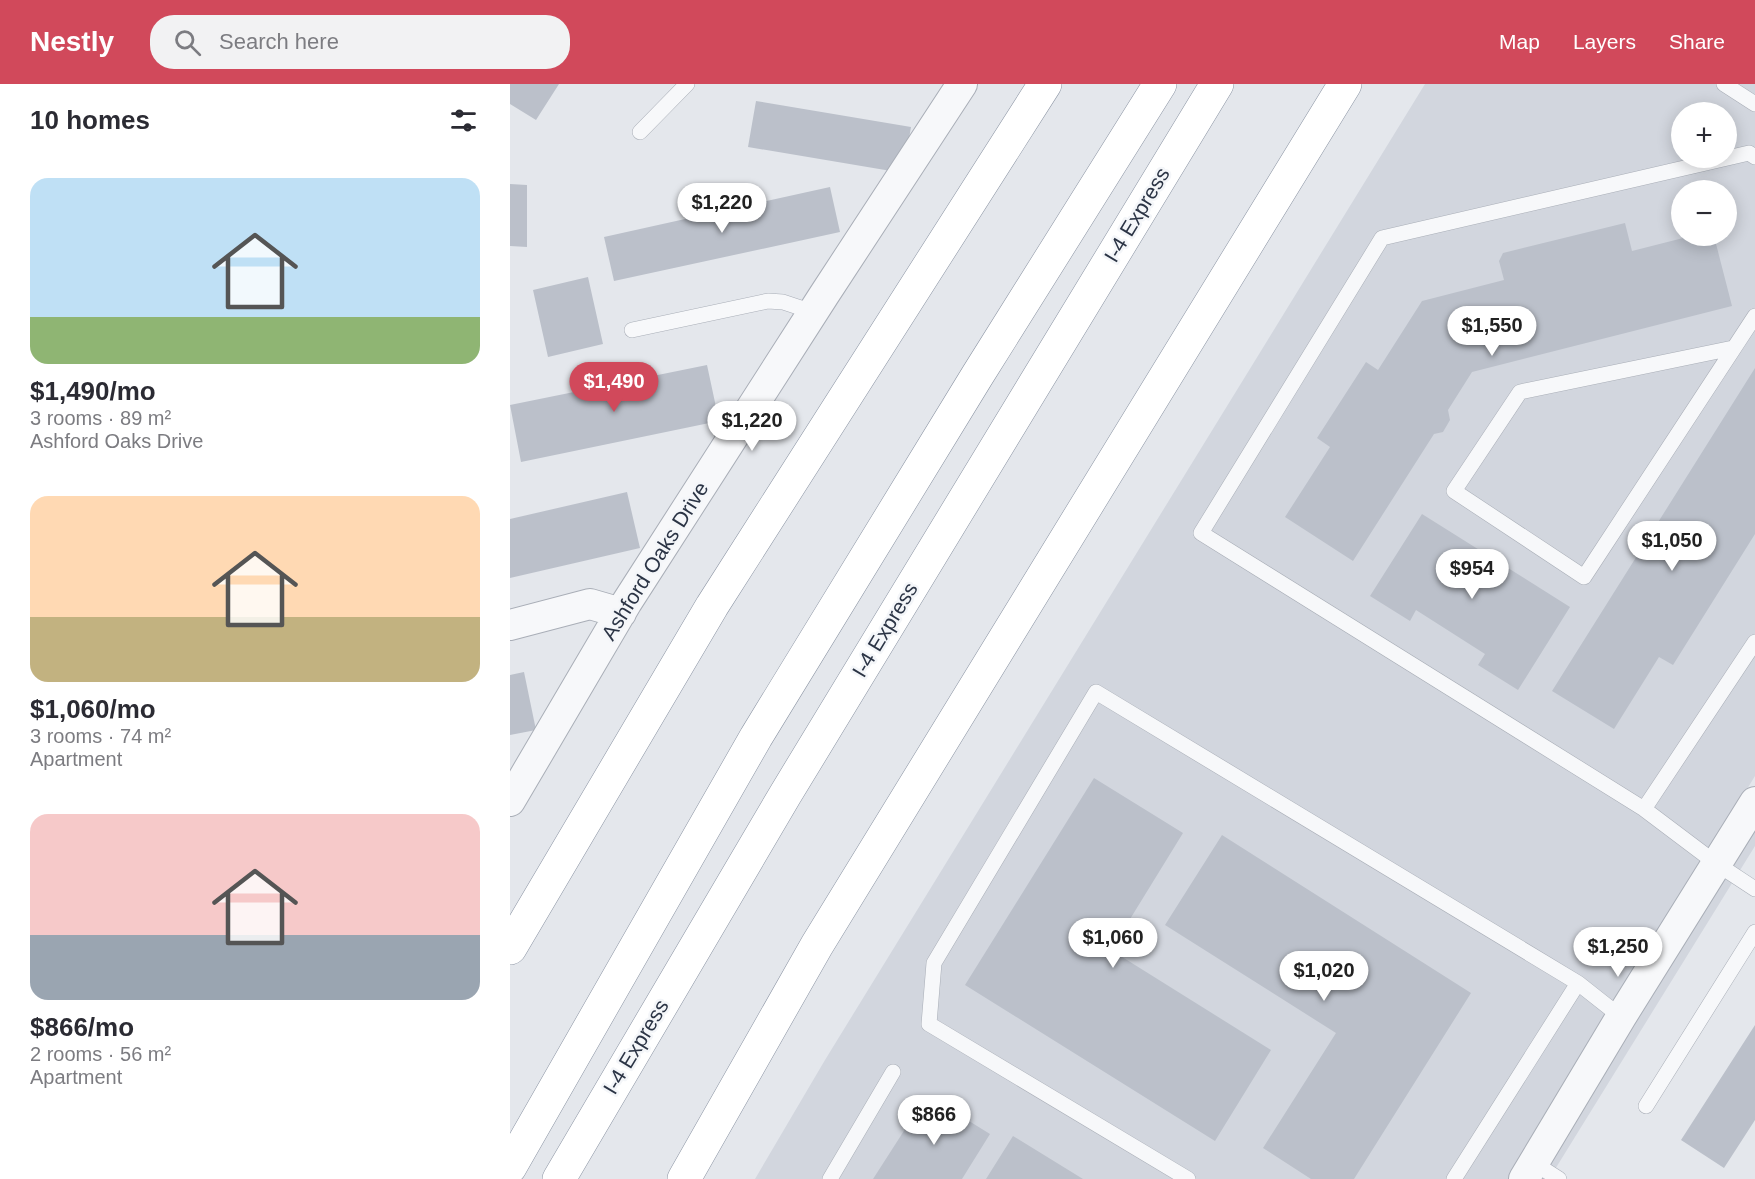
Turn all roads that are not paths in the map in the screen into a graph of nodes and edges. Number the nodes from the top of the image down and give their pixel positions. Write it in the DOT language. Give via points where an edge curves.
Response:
graph roads {
  1 [pos="687,84"];
  2 [pos="960,84"];
  3 [pos="1045,84"];
  4 [pos="1160,84"];
  5 [pos="1217,84"];
  6 [pos="1345,84"];
  7 [pos="1724,84"];
  8 [pos="1755,104"];
  9 [pos="640,132"];
  10 [pos="1755,157"];
  11 [pos="813,312"];
  12 [pos="1755,316"];
  13 [pos="632,330"];
  14 [pos="1733,348"];
  15 [pos="621,613"];
  16 [pos="510,625"];
  17 [pos="1755,642"];
  18 [pos="510,801"];
  19 [pos="1755,802"];
  20 [pos="1644,809"];
  21 [pos="1717,864"];
  22 [pos="1755,889"];
  23 [pos="1755,932"];
  24 [pos="510,948"];
  25 [pos="1578,983"];
  26 [pos="1621,1017"];
  27 [pos="893,1072"];
  28 [pos="1646,1106"];
  29 [pos="510,1167"];
  30 [pos="1529,1171"];
  31 [pos="559,1179"];
  32 [pos="684,1179"];
  33 [pos="830,1179"];
  34 [pos="1188,1179"];
  35 [pos="1454,1179"];
  36 [pos="1559,1179"];
  1 -- 9 [label="lane"];
  2 -- 11 [label="street, Ashford Oaks Drive"];
  3 -- 24 [label="highway" via="712,606"];
  4 -- 29 [label="highway" via="756,737"];
  5 -- 31 [label="highway, I-4 Express" via="785,795"];
  6 -- 32 [label="highway" via="817,945"];
  7 -- 8 [label="lane"];
  10 -- 20 [label="lane" via="1749,153 1382,238 1202,533"];
  11 -- 13 [label="lane" via="768,301"];
  11 -- 15 [label="street, Ashford Oaks Drive"];
  12 -- 14 [label="lane"];
  14 -- 14 [label="lane" via="1584,578 1454,491 1520,392"];
  15 -- 16 [label="street" via="590,604"];
  15 -- 18 [label="street, Ashford Oaks Drive"];
  17 -- 20 [label="lane"];
  19 -- 21 [label="street"];
  20 -- 21 [label="lane"];
  21 -- 22 [label="lane"];
  21 -- 26 [label="street"];
  23 -- 28 [label="lane"];
  25 -- 26 [label="lane"];
  25 -- 34 [label="lane" via="1096,692 934,963 929,1024"];
  25 -- 35 [label="lane"];
  26 -- 30 [label="street"];
  27 -- 33 [label="lane"];
  30 -- 36 [label="lane"];
}
